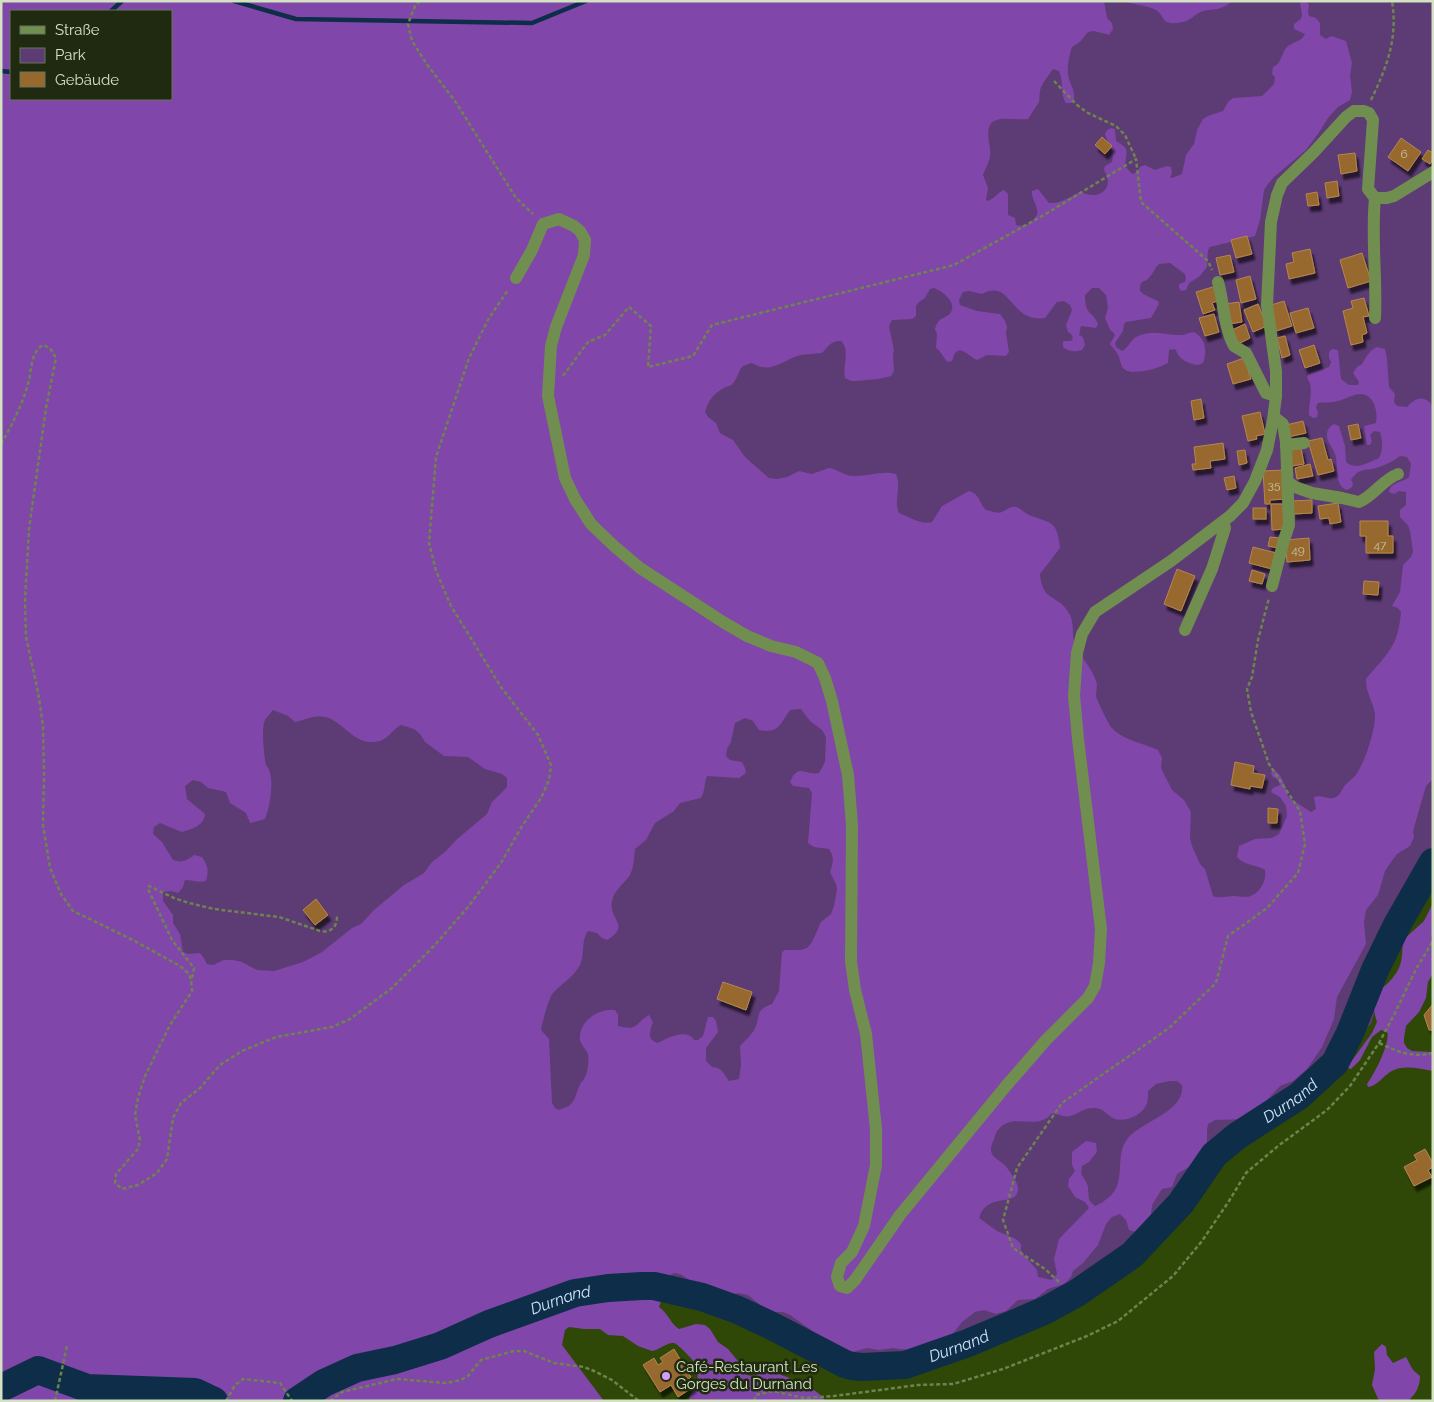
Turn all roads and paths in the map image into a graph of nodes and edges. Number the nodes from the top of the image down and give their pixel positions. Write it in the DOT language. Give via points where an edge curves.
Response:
graph roads {
  1 [pos="420,1"];
  2 [pos="1392,1"];
  3 [pos="1054,81"];
  4 [pos="1366,112"];
  5 [pos="1136,159"];
  6 [pos="1433,172"];
  7 [pos="1375,198"];
  8 [pos="543,224"];
  9 [pos="516,278"];
  10 [pos="1218,282"];
  11 [pos="1375,318"];
  12 [pos="548,396"];
  13 [pos="1276,396"];
  14 [pos="1274,418"];
  15 [pos="1304,443"];
  16 [pos="1,444"];
  17 [pos="1286,445"];
  18 [pos="1398,474"];
  19 [pos="1288,482"];
  20 [pos="1223,522"];
  21 [pos="1272,586"];
  22 [pos="1185,630"];
  23 [pos="337,916"];
  24 [pos="1433,940"];
  25 [pos="191,979"];
  26 [pos="1379,1043"];
  27 [pos="1433,1053"];
  28 [pos="1059,1282"];
  29 [pos="68,1346"];
  30 [pos="55,1401"];
  31 [pos="226,1401"];
  32 [pos="292,1401"];
  33 [pos="330,1401"];
  34 [pos="639,1401"];
  35 [pos="754,1401"];
  1 -- 8 [label="path" via="408,24 412,41 455,101 516,198"];
  2 -- 4 [label="path" via="1395,18 1390,52"];
  3 -- 5 [label="path" via="1088,113 1116,126 1125,135"];
  4 -- 7 [label="street" via="1373,120 1368,188"];
  4 -- 13 [label="street" via="1354,111 1346,117 1282,183 1277,195 1271,222 1267,300"];
  5 -- 10 [label="path" via="1141,202 1208,261"];
  5 -- 12 [label="path" via="954,265 712,325 693,356 648,367 651,326 629,307 605,335 588,342"];
  6 -- 7 [label="street" via="1394,196"];
  7 -- 11 [label="street"];
  8 -- 9 [label="street"];
  8 -- 12 [label="street" via="558,219 574,226 584,240 584,256 551,346"];
  9 -- 25 [label="path" via="489,318 469,358 453,404 436,457 430,542 436,572 452,606 501,686 538,735 551,765 541,798 501,863 468,906 392,988 332,1028 276,1037 242,1051 220,1065 200,1088 181,1103 173,1118 166,1159 157,1173 138,1185 122,1189 115,1182 116,1174 138,1148 140,1140 135,1115 145,1076 170,1025 192,991"];
  10 -- 13 [label="street" via="1223,316 1234,346 1246,353 1266,393"];
  12 -- 20 [label="street" via="565,478 591,524 640,568 747,636 818,663 825,678 848,775 852,825 851,962 866,1034 876,1129 876,1165 864,1226 852,1252 841,1264 837,1277 840,1286 847,1288 900,1215 1006,1086 1096,986 1100,929 1074,696 1079,641 1095,612"];
  13 -- 14 [label="street"];
  14 -- 17 [label="street" via="1282,424"];
  14 -- 20 [label="street" via="1267,450 1250,491 1236,511"];
  15 -- 17 [label="street"];
  16 -- 25 [label="path" via="28,384 36,349 43,345 50,348 56,358 29,529 24,600 26,637 42,725 43,825 50,868 61,894 73,911 180,966"];
  17 -- 19 [label="street"];
  18 -- 19 [label="street" via="1359,502 1312,493"];
  19 -- 21 [label="street" via="1289,525"];
  20 -- 22 [label="street" via="1225,528 1212,569"];
  21 -- 28 [label="path" via="1247,689 1251,712 1269,764 1300,811 1305,844 1298,873 1268,908 1228,936 1216,983 1169,1028 1062,1103 1017,1168 1002,1220 1013,1248"];
  23 -- 25 [label="path" via="333,928 326,932 279,918 202,906 149,886 172,940 194,968"];
  24 -- 26 [label="path"];
  26 -- 27 [label="path" via="1404,1054"];
  26 -- 35 [label="path" via="1350,1086 1327,1110 1246,1173 1202,1241 1173,1276 1118,1321 1004,1369 953,1384 804,1398 773,1392 756,1395"];
  29 -- 30 [label="path"];
  31 -- 32 [label="path" via="235,1385 243,1379 280,1383"];
  33 -- 34 [label="path" via="342,1392 398,1378 446,1384 468,1376 481,1360 514,1351 594,1370"];
}
